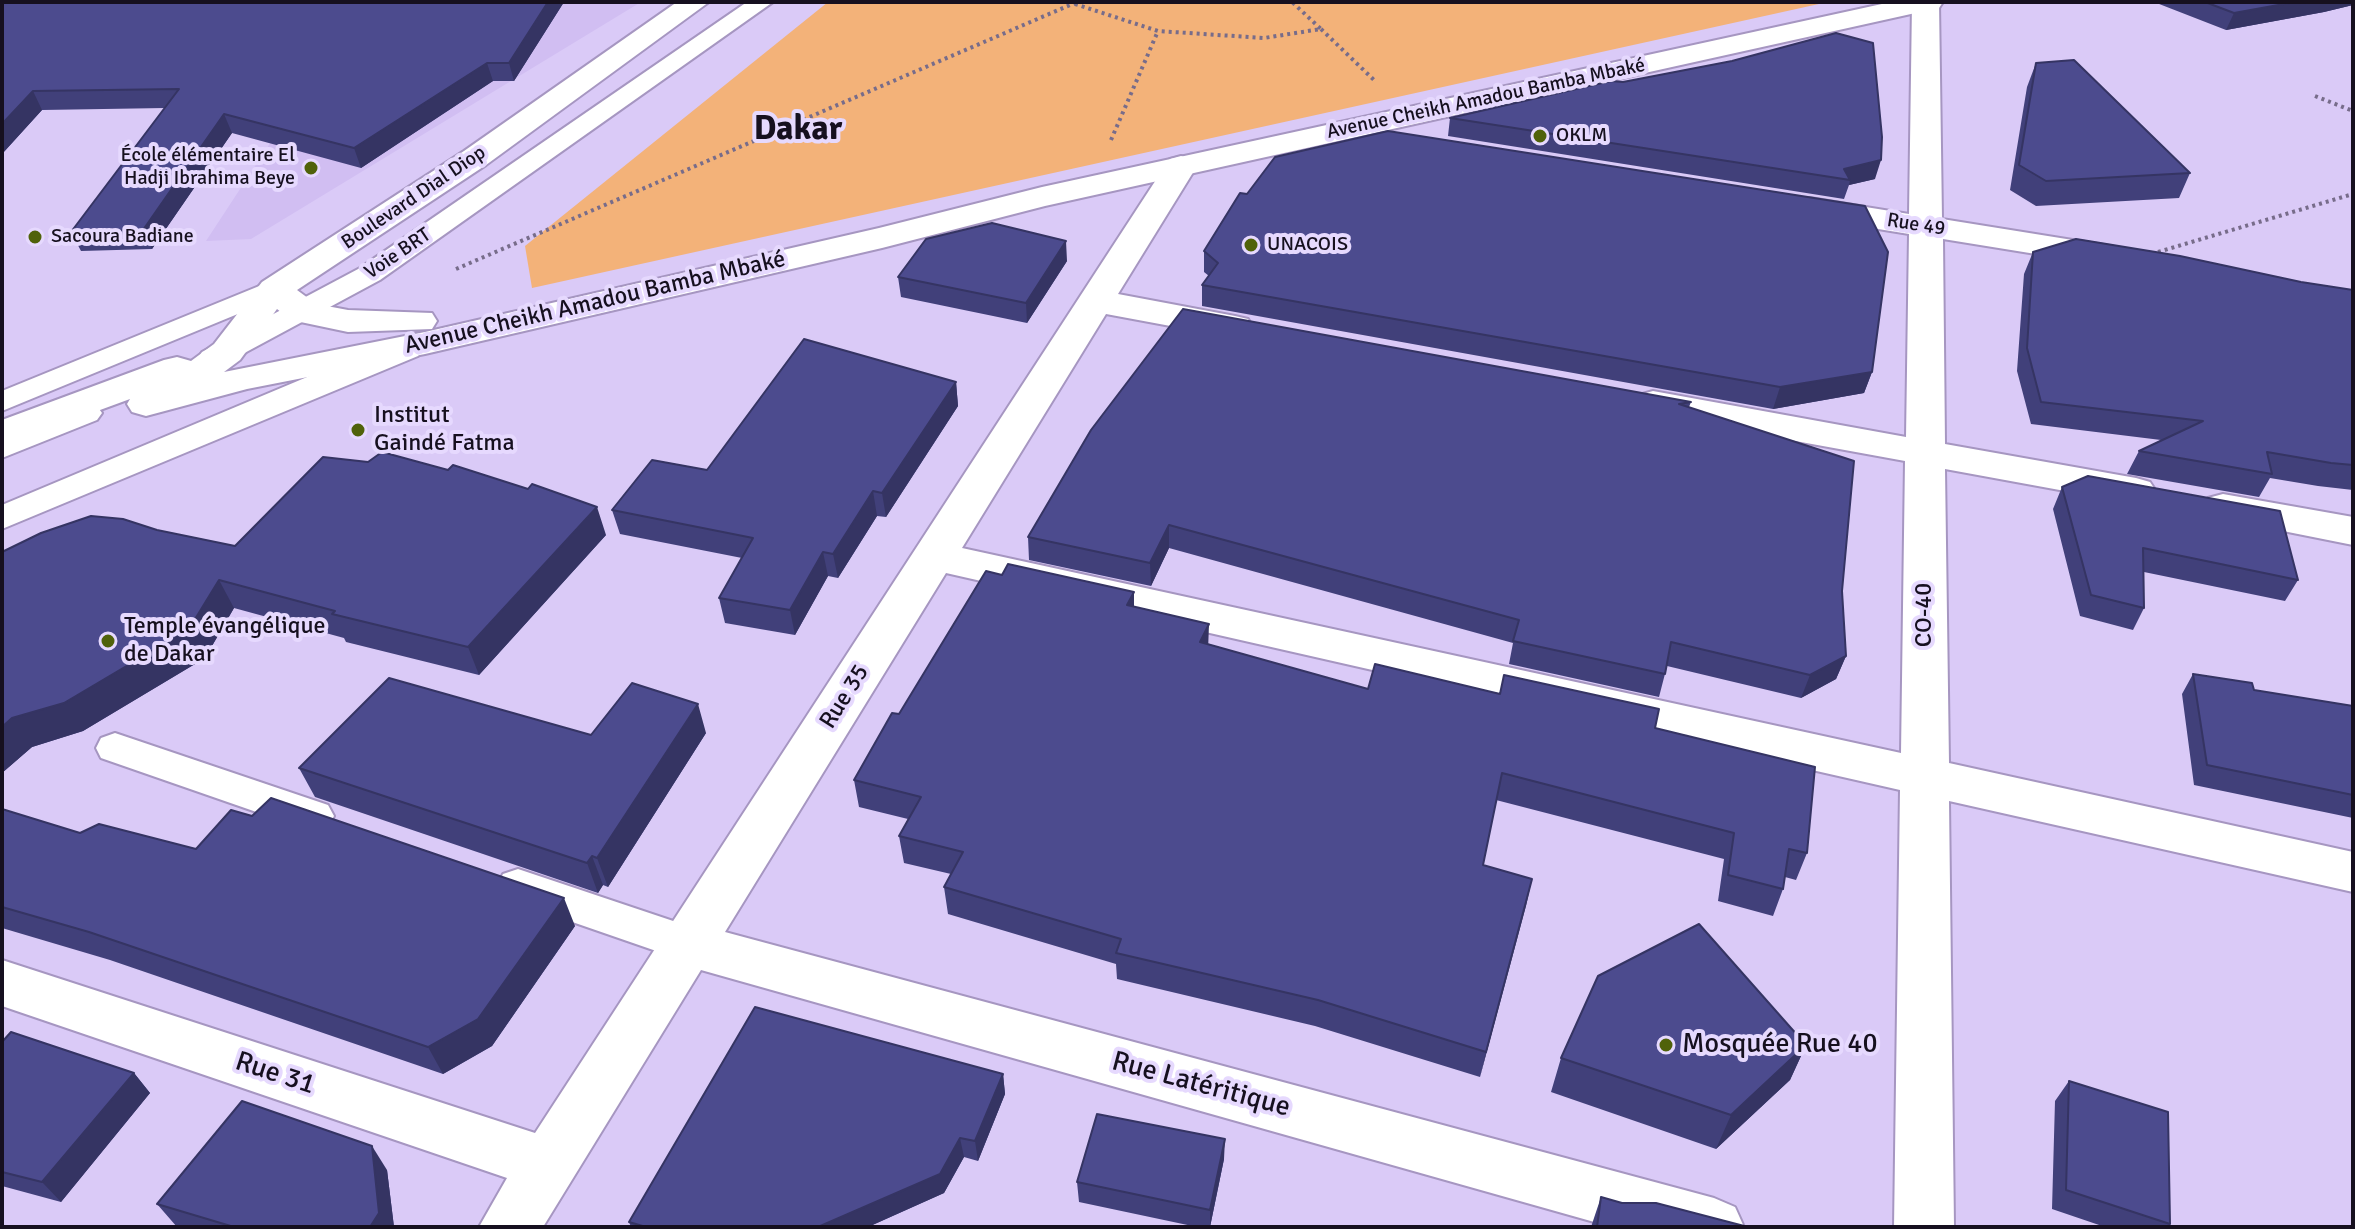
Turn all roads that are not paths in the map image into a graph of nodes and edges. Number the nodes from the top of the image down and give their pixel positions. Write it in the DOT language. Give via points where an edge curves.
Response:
graph roads {
  1 [pos="695,2"];
  2 [pos="762,2"];
  3 [pos="1928,2"];
  4 [pos="1338,131"];
  5 [pos="1431,146"];
  6 [pos="1181,166"];
  7 [pos="1771,202"];
  8 [pos="1926,227"];
  9 [pos="2138,261"];
  10 [pos="274,289"];
  11 [pos="1096,301"];
  12 [pos="304,312"];
  13 [pos="422,332"];
  14 [pos="1268,333"];
  15 [pos="227,352"];
  16 [pos="1612,396"];
  17 [pos="2,402"];
  18 [pos="146,404"];
  19 [pos="2,434"];
  20 [pos="2,448"];
  21 [pos="1925,453"];
  22 [pos="2,466"];
  23 [pos="2,518"];
  24 [pos="2353,531"];
  25 [pos="934,556"];
  26 [pos="115,748"];
  27 [pos="1925,777"];
  28 [pos="357,830"];
  29 [pos="477,872"];
  30 [pos="2353,872"];
  31 [pos="688,944"];
  32 [pos="2,983"];
  33 [pos="549,1165"];
  34 [pos="509,1227"];
  35 [pos="1714,1227"];
  36 [pos="1924,1227"];
  1 -- 10 [label="street, Boulevard Dial Diop" via="475,158"];
  2 -- 12 [label="lane, Voie BRT" via="370,274"];
  3 -- 4 [label="street, Avenue Cheikh Amadou Bamba Mbaké"];
  3 -- 8 [label="street, CO-40"];
  4 -- 5 [label="street"];
  4 -- 6 [label="street, Avenue Cheikh Amadou Bamba Mbaké"];
  6 -- 11 [label="street, Rue 35"];
  6 -- 13 [label="street, Avenue Cheikh Amadou Bamba Mbaké" via="882,238"];
  7 -- 8 [label="street, Rue 49"];
  8 -- 9 [label="street, Rue 49"];
  8 -- 21 [label="street, CO-40"];
  10 -- 12 [label="street"];
  10 -- 15 [label="street, Boulevard Dial Diop"];
  10 -- 17 [label="lane"];
  11 -- 14 [label="street"];
  11 -- 25 [label="street, Rue 35"];
  12 -- 13 [label="street"];
  12 -- 15 [label="lane, Voie BRT"];
  13 -- 15 [label="street, Avenue Cheikh Amadou Bamba Mbaké"];
  13 -- 18 [label="street, Avenue Cheikh Amadou Bamba Mbaké"];
  13 -- 23 [label="lane" via="342,374"];
  15 -- 18 [label="street, Boulevard Dial Diop"];
  15 -- 19 [label="street"];
  15 -- 20 [label="lane, Voie BRT"];
  16 -- 21 [label="street"];
  18 -- 22 [label="street"];
  21 -- 24 [label="street"];
  21 -- 27 [label="street, CO-40"];
  25 -- 27 [label="street"];
  25 -- 31 [label="street, Rue 35"];
  26 -- 28 [label="lane"];
  27 -- 30 [label="street"];
  27 -- 36 [label="street, CO-40"];
  29 -- 31 [label="lane"];
  31 -- 33 [label="street, Rue 35"];
  31 -- 35 [label="street, Rue Latéritique"];
  32 -- 33 [label="street, Rue 31"];
  33 -- 34 [label="street, Rue 35"];
}
